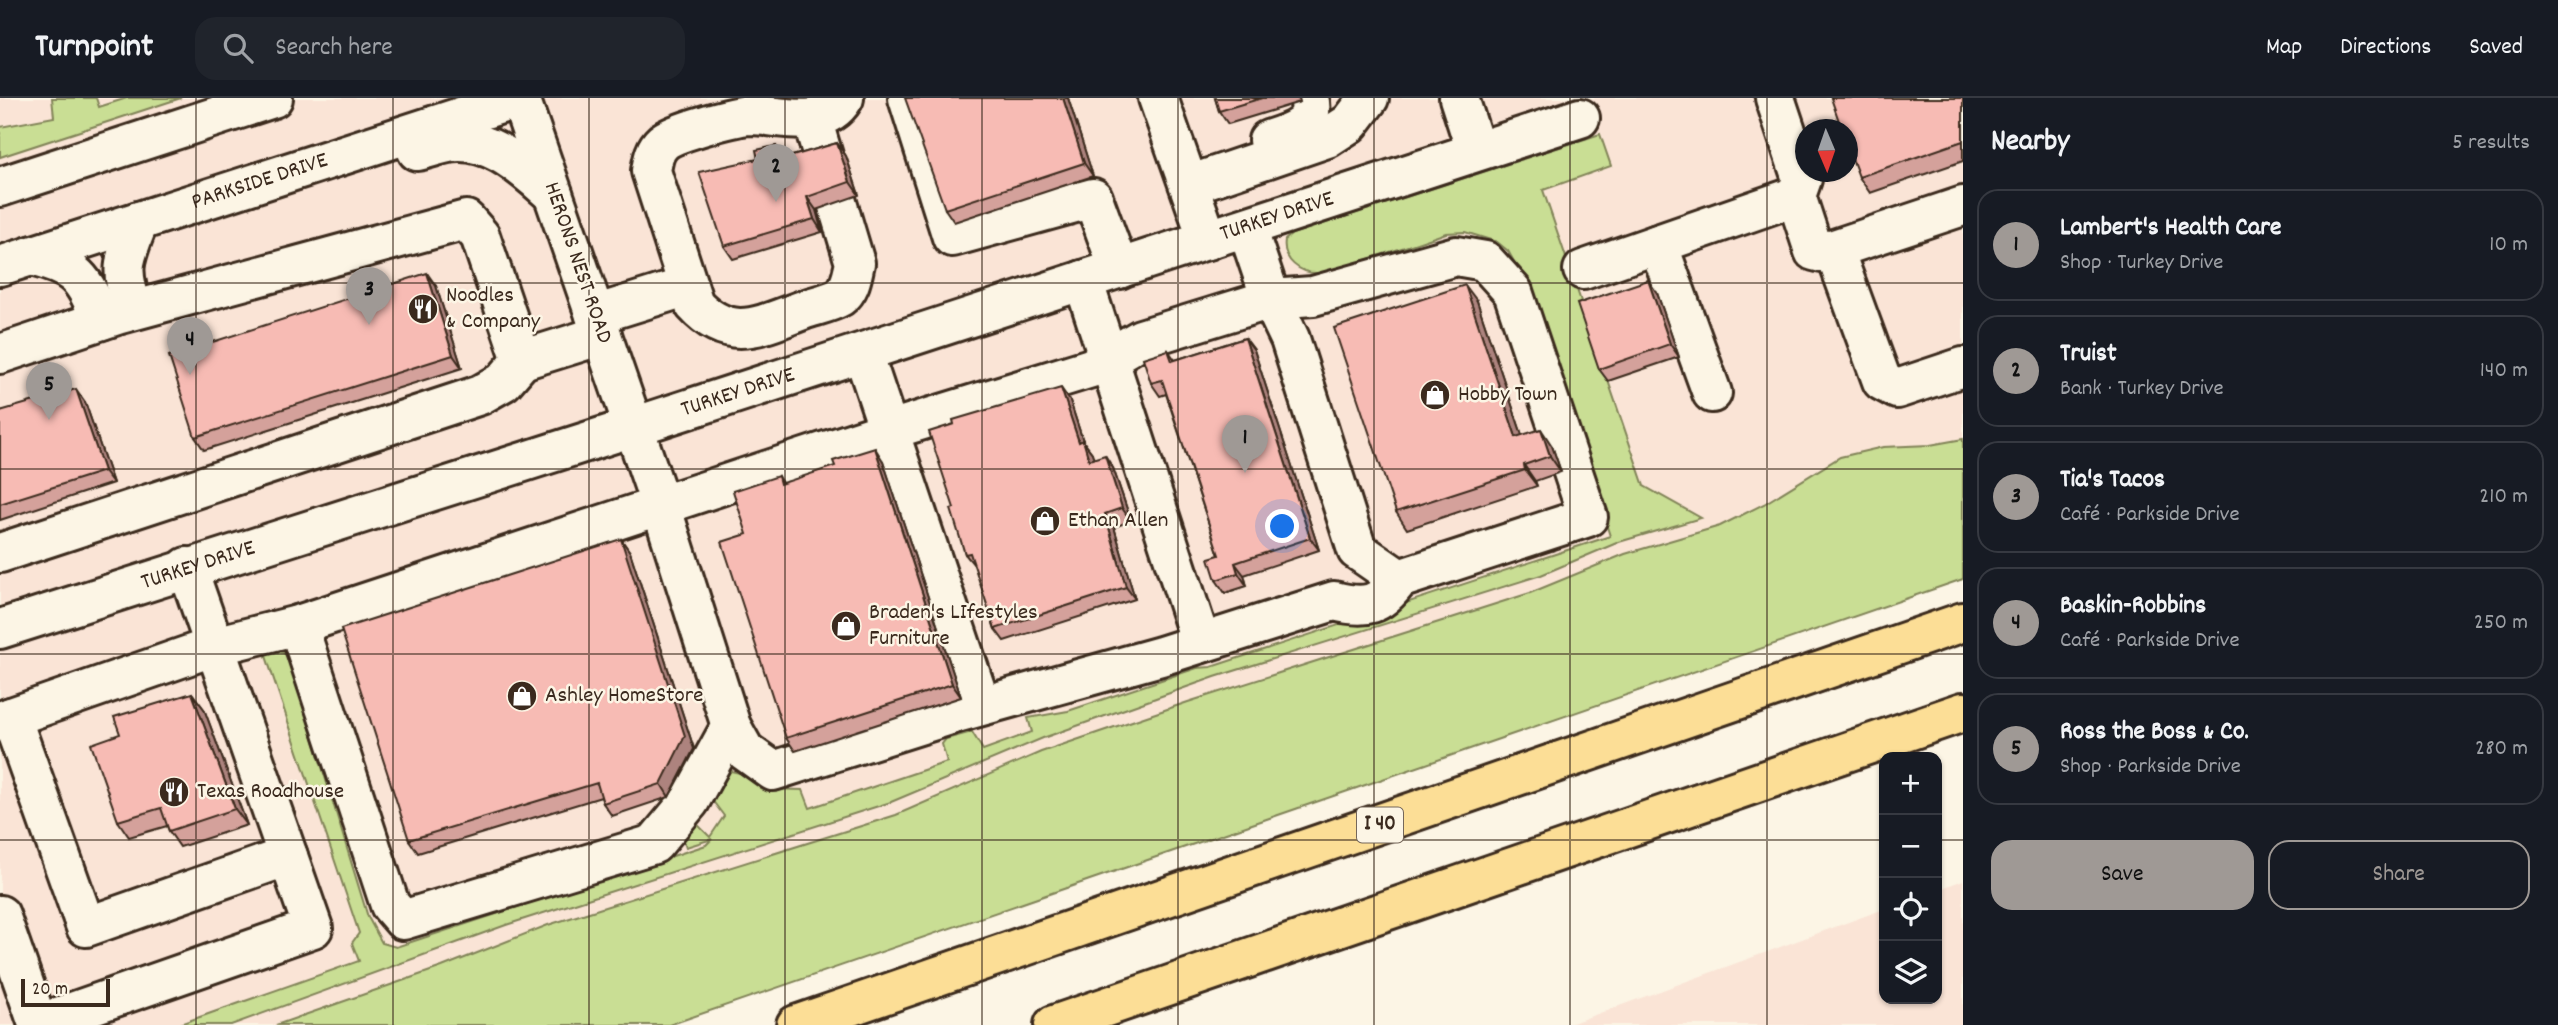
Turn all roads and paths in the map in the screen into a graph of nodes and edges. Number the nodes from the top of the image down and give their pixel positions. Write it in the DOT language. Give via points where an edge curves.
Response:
graph roads {
  1 [pos="273,98"];
  2 [pos="519,98"];
  3 [pos="844,98"];
  4 [pos="908,98"];
  5 [pos="1158,98"];
  6 [pos="1309,98"];
  7 [pos="1369,98"];
  8 [pos="1459,98"];
  9 [pos="1775,98"];
  10 [pos="1580,118"];
  11 [pos="812,119"];
  12 [pos="1476,150"];
  13 [pos="334,158"];
  14 [pos="1186,176"];
  15 [pos="0,187"];
  16 [pos="553,194"];
  17 [pos="1796,196"];
  18 [pos="1963,206"];
  19 [pos="139,221"];
  20 [pos="1247,228"];
  21 [pos="1208,240"];
  22 [pos="1658,244"];
  23 [pos="1834,250"];
  24 [pos="16,261"];
  25 [pos="1583,270"];
  26 [pos="1101,275"];
  27 [pos="688,286"];
  28 [pos="1513,292"];
  29 [pos="1271,299"];
  30 [pos="117,315"];
  31 [pos="787,316"];
  32 [pos="598,325"];
  33 [pos="863,353"];
  34 [pos="0,354"];
  35 [pos="1108,358"];
  36 [pos="522,360"];
  37 [pos="1963,367"];
  38 [pos="806,370"];
  39 [pos="1712,393"];
  40 [pos="633,427"];
  41 [pos="890,430"];
  42 [pos="1539,449"];
  43 [pos="661,506"];
  44 [pos="1357,550"];
  45 [pos="0,553"];
  46 [pos="187,567"];
  47 [pos="1399,579"];
  48 [pos="1334,601"];
  49 [pos="1963,622"];
  50 [pos="298,625"];
  51 [pos="0,629"];
  52 [pos="1201,643"];
  53 [pos="215,646"];
  54 [pos="981,705"];
  55 [pos="1963,712"];
  56 [pos="6,719"];
  57 [pos="731,726"];
  58 [pos="288,856"];
  59 [pos="0,915"];
  60 [pos="796,1025"];
  61 [pos="1054,1025"];
  1 -- 15 [label="street"];
  2 -- 13 [label="street, PARKSIDE DRIVE"];
  2 -- 16 [label="street, HERONS NEST ROAD"];
  3 -- 11 [label="street" via="838,108"];
  4 -- 26 [label="street" via="952,237 1093,198"];
  5 -- 14 [label="street"];
  6 -- 14 [label="street" via="1310,115 1293,132"];
  7 -- 14 [label="street" via="1350,123 1327,138"];
  8 -- 12 [label="street"];
  9 -- 17 [label="street" via="1802,179"];
  10 -- 12 [label="street, TURKEY DRIVE"];
  11 -- 27 [label="street" via="747,115 661,144 651,171"];
  11 -- 31 [label="street" via="855,262 850,284 840,297"];
  12 -- 20 [label="street, TURKEY DRIVE"];
  13 -- 16 [label="street" via="449,143 475,144 517,162"];
  13 -- 19 [label="street, PARKSIDE DRIVE"];
  14 -- 21 [label="street"];
  16 -- 32 [label="street, HERONS NEST ROAD"];
  17 -- 22 [label="street"];
  17 -- 23 [label="street" via="1815,251"];
  18 -- 23 [label="street"];
  19 -- 24 [label="street, PARKSIDE DRIVE"];
  19 -- 30 [label="street" via="123,260"];
  20 -- 21 [label="street, TURKEY DRIVE"];
  20 -- 29 [label="street"];
  21 -- 26 [label="street, TURKEY DRIVE"];
  22 -- 25 [label="street"];
  22 -- 39 [label="street"];
  23 -- 37 [label="street" via="1882,381 1897,389"];
  24 -- 30 [label="street" via="63,265"];
  26 -- 33 [label="street, TURKEY DRIVE"];
  26 -- 35 [label="street"];
  27 -- 31 [label="street" via="705,317 724,326 751,329"];
  27 -- 32 [label="street"];
  28 -- 29 [label="street" via="1485,261 1456,256 1313,296"];
  28 -- 42 [label="street" via="1516,377"];
  28 -- 47 [label="street" via="1588,517"];
  29 -- 35 [label="street" via="1141,340"];
  29 -- 44 [label="street" via="1290,339"];
  30 -- 34 [label="street"];
  30 -- 36 [label="street" via="466,220 480,236"];
  31 -- 38 [label="street"];
  32 -- 36 [label="street"];
  32 -- 40 [label="street, HERONS NEST ROAD"];
  33 -- 38 [label="street, TURKEY DRIVE"];
  33 -- 41 [label="street"];
  35 -- 41 [label="street" via="1091,368"];
  35 -- 52 [label="street"];
  36 -- 45 [label="street" via="503,382 480,395"];
  38 -- 40 [label="street, TURKEY DRIVE"];
  40 -- 43 [label="street, HERONS NEST ROAD"];
  40 -- 46 [label="street, TURKEY DRIVE"];
  41 -- 43 [label="street"];
  41 -- 54 [label="street"];
  43 -- 50 [label="street"];
  43 -- 57 [label="street, HERONS NEST ROAD"];
  44 -- 47 [label="street"];
  44 -- 48 [label="street" via="1345,568"];
  46 -- 51 [label="street, TURKEY DRIVE"];
  46 -- 53 [label="street"];
  47 -- 48 [label="street" via="1378,602 1351,606"];
  48 -- 52 [label="street"];
  49 -- 60 [label="highway, I 40"];
  50 -- 53 [label="street"];
  50 -- 57 [label="street" via="390,905 403,920 654,844 690,801"];
  52 -- 54 [label="street"];
  53 -- 56 [label="street"];
  53 -- 58 [label="street"];
  54 -- 57 [label="street, HERONS NEST ROAD" via="773,771 745,751"];
  55 -- 61 [label="highway"];
  56 -- 58 [label="street" via="86,927"];
  58 -- 59 [label="street" via="313,928 38,1024"];
}
